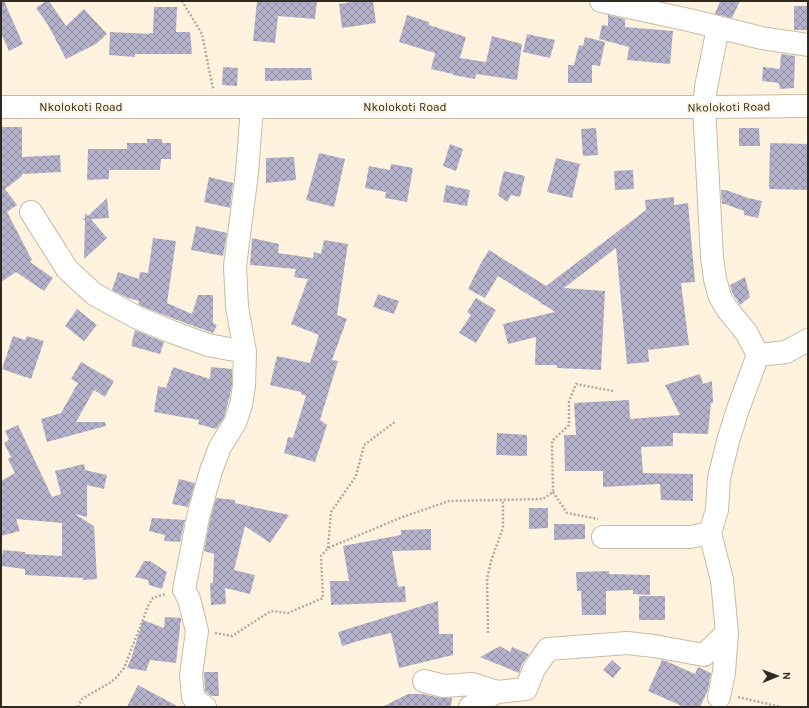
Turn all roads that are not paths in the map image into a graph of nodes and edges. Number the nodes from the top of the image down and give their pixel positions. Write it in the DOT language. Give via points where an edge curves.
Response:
graph roads {
  1 [pos="601,1"];
  2 [pos="718,28"];
  3 [pos="808,44"];
  4 [pos="808,106"];
  5 [pos="1,107"];
  6 [pos="704,107"];
  7 [pos="252,108"];
  8 [pos="32,212"];
  9 [pos="808,340"];
  10 [pos="245,352"];
  11 [pos="758,355"];
  12 [pos="603,537"];
  13 [pos="693,540"];
  14 [pos="727,633"];
  15 [pos="424,681"];
  16 [pos="497,692"];
  17 [pos="719,697"];
  18 [pos="205,707"];
  19 [pos="470,707"];
  1 -- 2 [label="street"];
  2 -- 3 [label="street" via="762,38"];
  2 -- 6 [label="street"];
  4 -- 6 [label="street, Nkolokoti Road"];
  5 -- 7 [label="street, Nkolokoti Road"];
  6 -- 7 [label="street, Nkolokoti Road"];
  6 -- 11 [label="street" via="715,279 720,297 746,332"];
  7 -- 10 [label="street" via="235,266"];
  8 -- 10 [label="street" via="68,269 94,294 136,317 172,332 208,345"];
  9 -- 11 [label="street" via="786,352"];
  10 -- 18 [label="street" via="241,405 211,471 198,518 184,590 189,599 197,631 191,675 193,697"];
  11 -- 13 [label="street" via="728,442 719,478 716,510"];
  12 -- 13 [label="street"];
  13 -- 14 [label="street" via="722,580"];
  14 -- 16 [label="street" via="704,655 628,643 548,649 534,669 526,689"];
  14 -- 17 [label="street"];
  15 -- 16 [label="street" via="444,686 472,684"];
  16 -- 19 [label="street"];
}
